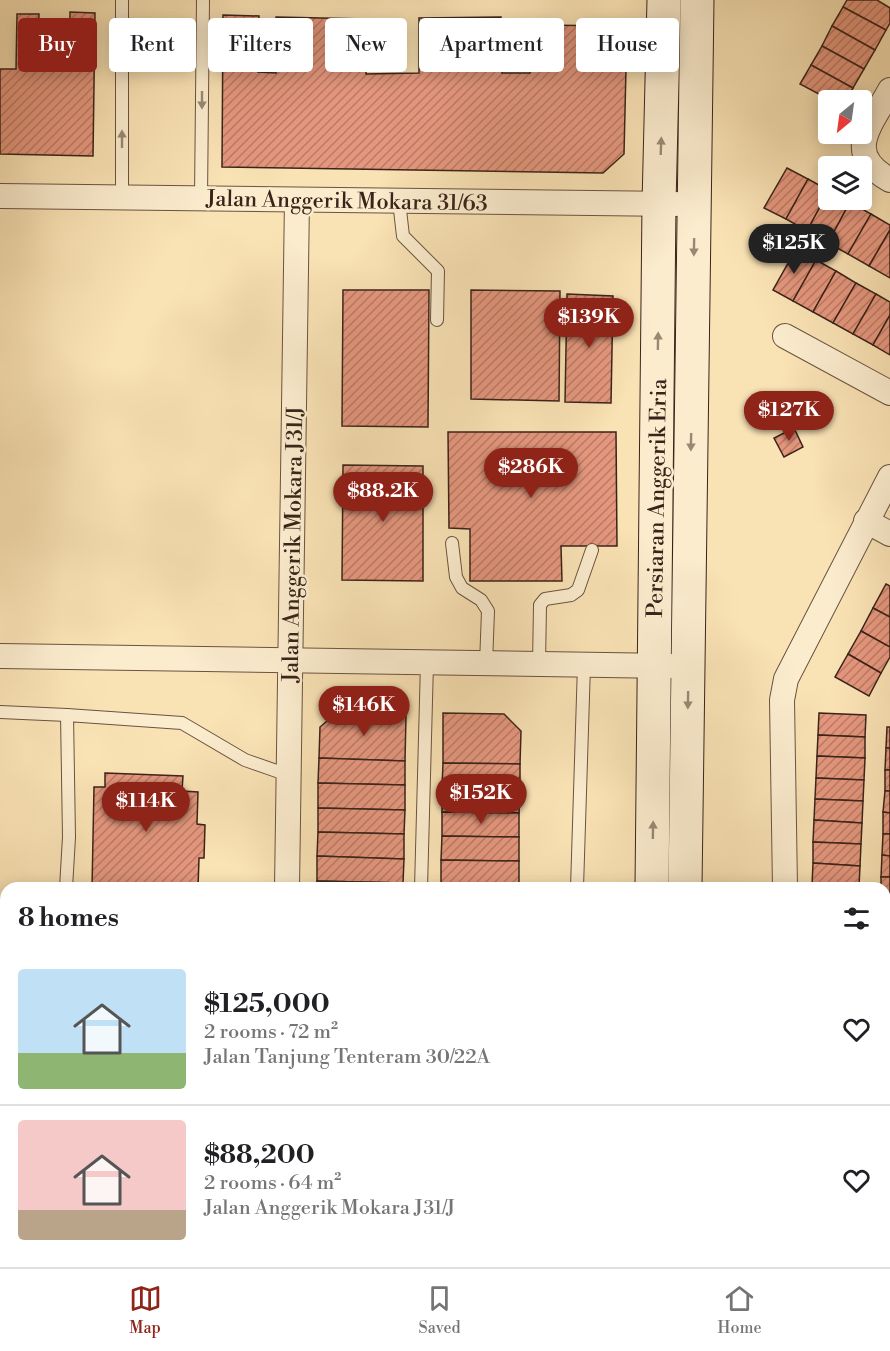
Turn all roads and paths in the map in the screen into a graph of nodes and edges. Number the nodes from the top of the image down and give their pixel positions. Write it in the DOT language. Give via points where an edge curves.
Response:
graph roads {
  1 [pos="122,0"];
  2 [pos="203,0"];
  3 [pos="664,0"];
  4 [pos="697,0"];
  5 [pos="890,90"];
  6 [pos="890,180"];
  7 [pos="0,196"];
  8 [pos="122,198"];
  9 [pos="201,198"];
  10 [pos="297,200"];
  11 [pos="399,201"];
  12 [pos="659,204"];
  13 [pos="694,205"];
  14 [pos="437,320"];
  15 [pos="785,336"];
  16 [pos="890,393"];
  17 [pos="890,477"];
  18 [pos="866,521"];
  19 [pos="890,534"];
  20 [pos="452,543"];
  21 [pos="592,550"];
  22 [pos="0,656"];
  23 [pos="290,660"];
  24 [pos="427,663"];
  25 [pos="486,664"];
  26 [pos="539,664"];
  27 [pos="584,665"];
  28 [pos="688,665"];
  29 [pos="655,666"];
  30 [pos="0,712"];
  31 [pos="67,715"];
  32 [pos="288,775"];
  33 [pos="66,882"];
  34 [pos="286,882"];
  35 [pos="421,882"];
  36 [pos="577,882"];
  37 [pos="652,882"];
  38 [pos="686,882"];
  39 [pos="785,882"];
  8 -- 1 [label="lane, one-way"];
  2 -- 9 [label="lane, one-way"];
  12 -- 3 [label="street, Persiaran Anggerik Eria, one-way"];
  4 -- 13 [label="street, Persiaran Anggerik Eria"];
  5 -- 6 [label="street" via="864,138 862,152 869,164"];
  7 -- 8 [label="street, Jalan Anggerik Mokara 31/63"];
  8 -- 9 [label="street, Jalan Anggerik Mokara 31/63"];
  9 -- 10 [label="street, Jalan Anggerik Mokara 31/63"];
  10 -- 11 [label="street, Jalan Anggerik Mokara 31/63"];
  10 -- 23 [label="street, Jalan Anggerik Mokara J31/J"];
  11 -- 12 [label="street, Jalan Anggerik Mokara 31/63"];
  11 -- 14 [label="lane" via="403,236 438,271"];
  12 -- 13 [label="street, Jalan Anggerik Mokara 31/63"];
  29 -- 12 [label="street, Persiaran Anggerik Eria, one-way"];
  13 -- 28 [label="street, Persiaran Anggerik Eria, one-way"];
  15 -- 16 [label="street"];
  17 -- 18 [label="street"];
  18 -- 19 [label="street"];
  18 -- 39 [label="street" via="786,679 782,700"];
  20 -- 25 [label="lane" via="456,577 462,588 481,600 488,611"];
  21 -- 26 [label="lane" via="578,590 545,599 540,605"];
  22 -- 23 [label="street"];
  23 -- 24 [label="street"];
  23 -- 32 [label="street, Jalan Anggerik Mokara J31/J"];
  24 -- 25 [label="street"];
  24 -- 35 [label="lane"];
  25 -- 26 [label="street"];
  26 -- 27 [label="street"];
  27 -- 29 [label="street"];
  27 -- 36 [label="lane"];
  28 -- 29 [label="street"];
  28 -- 38 [label="street, Persiaran Anggerik Eria, one-way"];
  37 -- 29 [label="street, Persiaran Anggerik Eria, one-way"];
  30 -- 31 [label="lane"];
  31 -- 32 [label="lane" via="182,723 245,760"];
  31 -- 33 [label="lane"];
  32 -- 34 [label="street, Jalan Anggerik Mokara J31/J"];
}
